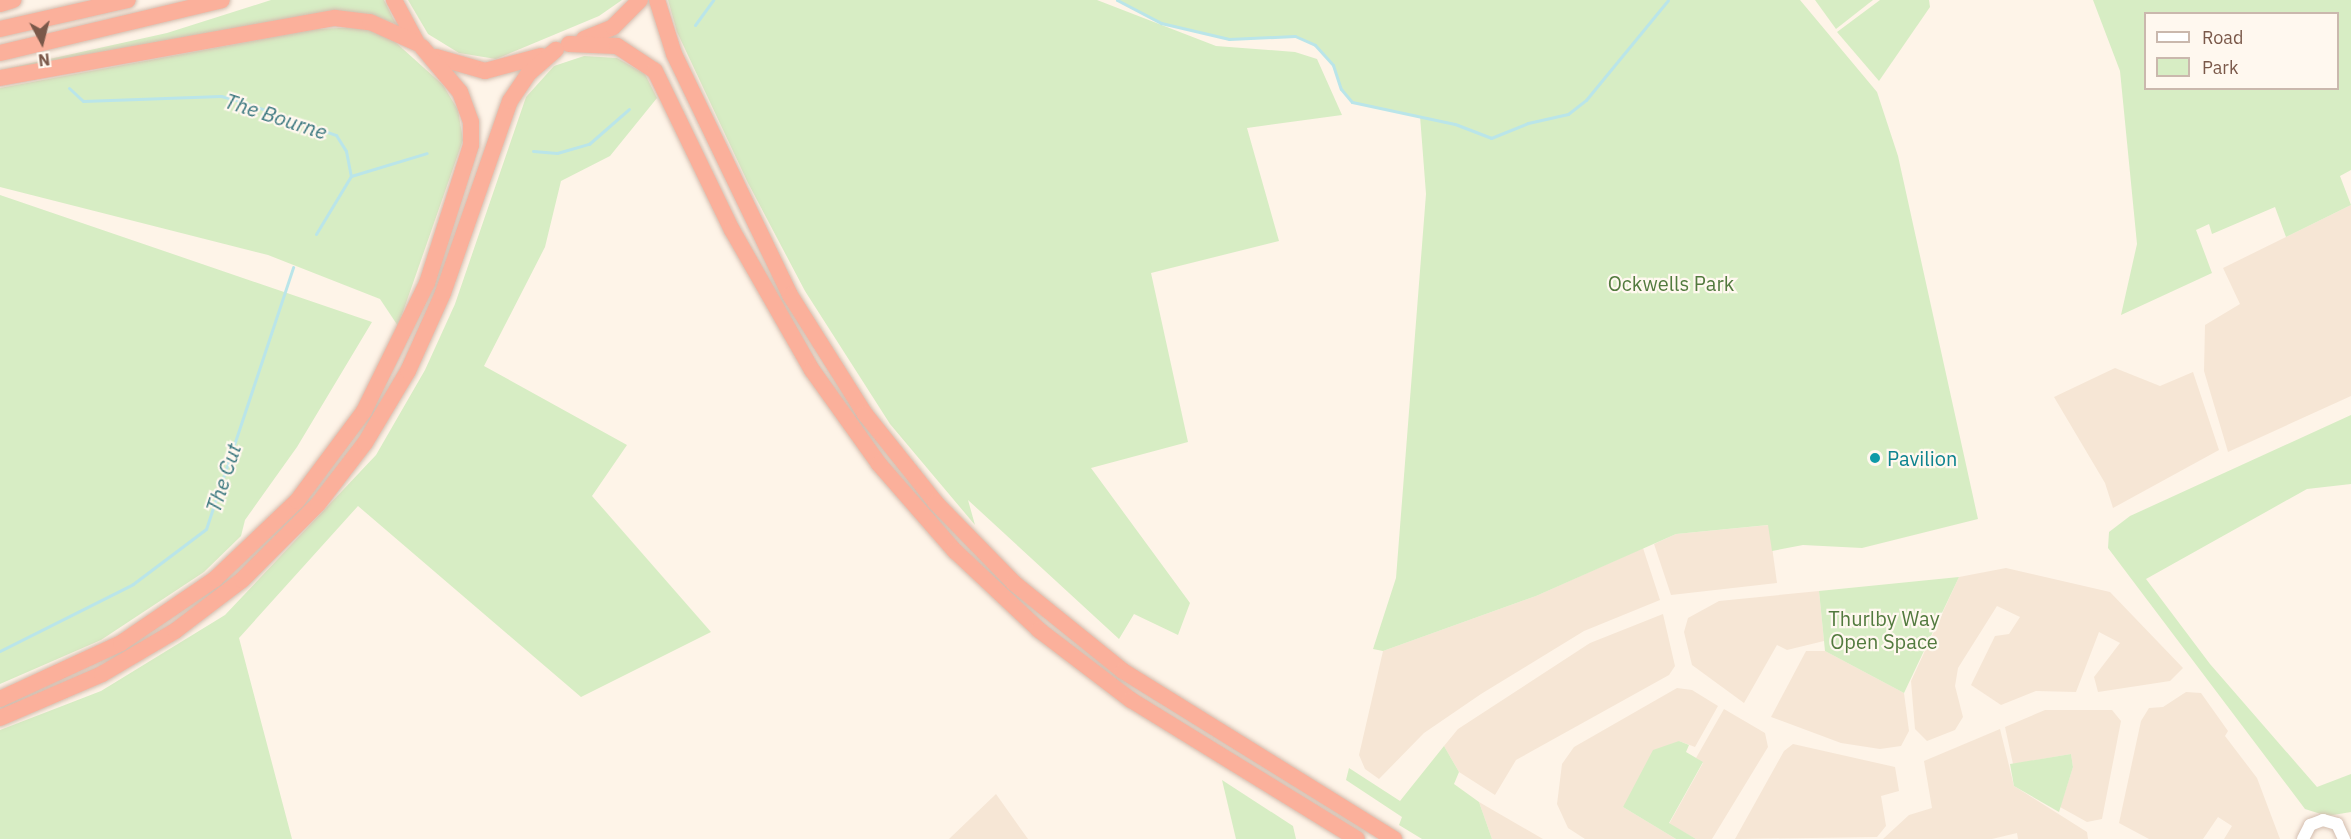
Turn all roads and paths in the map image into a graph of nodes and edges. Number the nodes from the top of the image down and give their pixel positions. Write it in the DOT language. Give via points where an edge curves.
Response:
graph roads {
  1 [pos="14,0"];
  2 [pos="128,0"];
  3 [pos="222,0"];
  4 [pos="394,0"];
  5 [pos="640,0"];
  6 [pos="657,0"];
  7 [pos="0,4"];
  8 [pos="0,29"];
  9 [pos="419,45"];
  10 [pos="563,47"];
  11 [pos="0,53"];
  12 [pos="0,78"];
  13 [pos="0,699"];
  14 [pos="0,718"];
  15 [pos="2346,831"];
  16 [pos="1357,839"];
  17 [pos="1394,839"];
  18 [pos="2303,839"];
  1 -- 7 [label="highway"];
  2 -- 8 [label="highway"];
  3 -- 11 [label="highway"];
  4 -- 9 [label="highway"];
  5 -- 10 [label="highway" via="613,27"];
  6 -- 17 [label="highway" via="674,54 790,295 865,414 936,502 1028,595 1123,671 1240,748"];
  9 -- 10 [label="highway" via="455,65 485,71 516,66"];
  9 -- 12 [label="highway" via="369,22 335,18"];
  9 -- 13 [label="highway" via="465,102 471,145 427,283 364,411 297,501 215,579 121,643"];
  10 -- 14 [label="highway" via="528,74 510,101 443,294 408,371 365,443 318,504 242,580 175,631 94,678"];
  10 -- 16 [label="highway" via="617,46 655,71 732,230 807,362 879,464 955,551 1039,630 1115,688"];
  15 -- 18 [label="street" via="2330,820 2316,821"];
}
